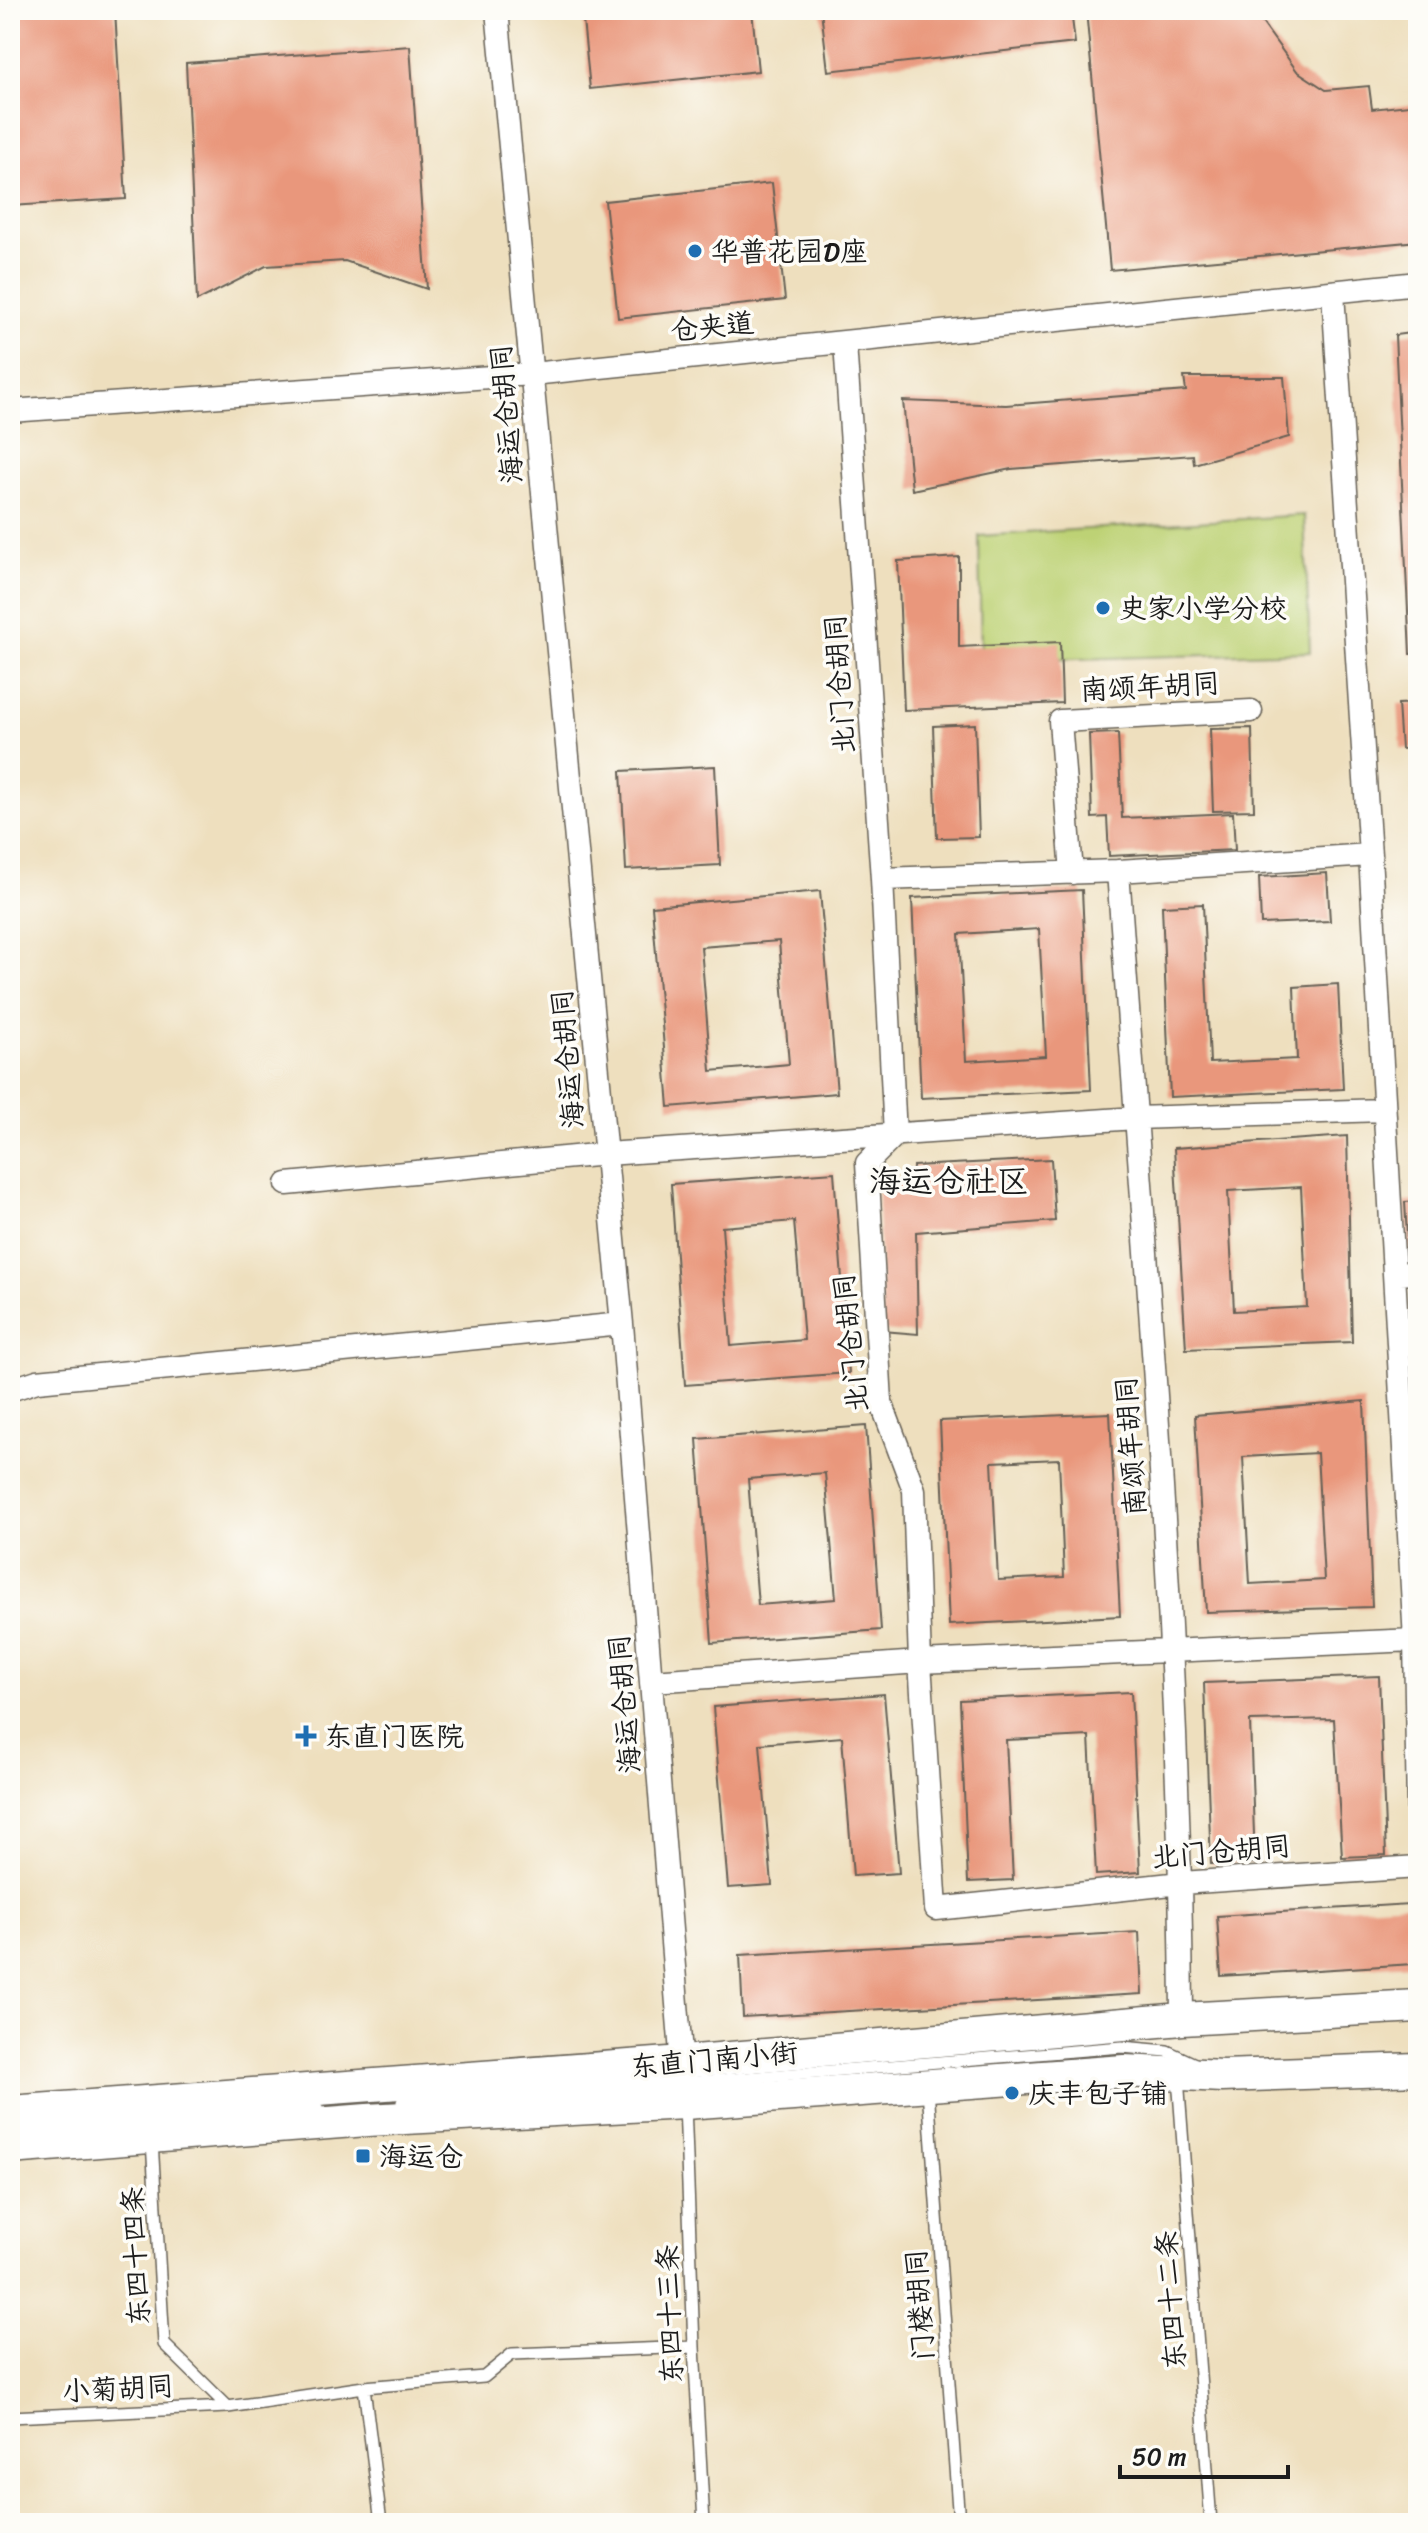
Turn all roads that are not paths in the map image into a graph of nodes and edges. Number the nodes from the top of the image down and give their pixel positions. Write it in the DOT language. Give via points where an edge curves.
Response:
graph roads {
  1 [pos="497,10"];
  2 [pos="1418,283"];
  3 [pos="1333,293"];
  4 [pos="845,343"];
  5 [pos="532,374"];
  6 [pos="10,411"];
  7 [pos="1251,711"];
  8 [pos="1370,855"];
  9 [pos="1118,871"];
  10 [pos="1072,873"];
  11 [pos="882,879"];
  12 [pos="1383,1110"];
  13 [pos="1136,1118"];
  14 [pos="895,1135"];
  15 [pos="606,1154"];
  16 [pos="287,1184"];
  17 [pos="1418,1273"];
  18 [pos="1394,1274"];
  19 [pos="622,1324"];
  20 [pos="10,1390"];
  21 [pos="1415,1640"];
  22 [pos="1172,1653"];
  23 [pos="920,1662"];
  24 [pos="652,1681"];
  25 [pos="1418,1812"];
  26 [pos="1418,1867"];
  27 [pos="1181,1883"];
  28 [pos="1418,2006"];
  29 [pos="1182,2019"];
  30 [pos="1418,2069"];
  31 [pos="1177,2074"];
  32 [pos="1222,2076"];
  33 [pos="684,2083"];
  34 [pos="928,2084"];
  35 [pos="387,2103"];
  36 [pos="324,2108"];
  37 [pos="10,2112"];
  38 [pos="10,2129"];
  39 [pos="152,2137"];
  40 [pos="10,2148"];
  41 [pos="694,2347"];
  42 [pos="364,2387"];
  43 [pos="228,2407"];
  44 [pos="10,2417"];
  45 [pos="381,2523"];
  46 [pos="704,2523"];
  47 [pos="959,2523"];
  48 [pos="1211,2523"];
  1 -- 5 [label="street, 海运仓胡同"];
  2 -- 3 [label="street, 仓夹道"];
  3 -- 4 [label="street, 仓夹道"];
  3 -- 8 [label="street"];
  4 -- 5 [label="street, 仓夹道"];
  4 -- 11 [label="street, 北门仓胡同"];
  5 -- 6 [label="street, 仓夹道"];
  5 -- 15 [label="street, 海运仓胡同"];
  7 -- 10 [label="street, 南颂年胡同" via="1060,721"];
  8 -- 9 [label="street"];
  8 -- 12 [label="street"];
  9 -- 10 [label="street"];
  9 -- 13 [label="street, 南颂年胡同"];
  10 -- 11 [label="street"];
  11 -- 14 [label="street, 北门仓胡同"];
  12 -- 13 [label="street"];
  12 -- 18 [label="street"];
  13 -- 14 [label="street"];
  13 -- 22 [label="street, 南颂年胡同"];
  14 -- 15 [label="street"];
  14 -- 23 [label="street, 北门仓胡同" via="867,1163 881,1402 914,1490"];
  15 -- 16 [label="street"];
  15 -- 19 [label="street, 海运仓胡同"];
  17 -- 18 [label="street"];
  18 -- 21 [label="street"];
  19 -- 20 [label="street" via="37,1381"];
  19 -- 24 [label="street, 海运仓胡同"];
  21 -- 22 [label="street"];
  21 -- 25 [label="street"];
  22 -- 23 [label="street"];
  22 -- 27 [label="street, 南颂年胡同"];
  23 -- 24 [label="street"];
  23 -- 27 [label="street, 北门仓胡同" via="936,1909"];
  24 -- 33 [label="street, 海运仓胡同"];
  26 -- 27 [label="street, 北门仓胡同"];
  27 -- 29 [label="street, 南颂年胡同"];
  28 -- 29 [label="main road, 东直门南小街"];
  29 -- 33 [label="main road, 东直门南小街"];
  30 -- 32 [label="main road, 东直门南小街"];
  31 -- 32 [label="main road, 东直门南小街"];
  31 -- 34 [label="main road, 东直门南小街" via="1124,2071"];
  31 -- 48 [label="lane, 东四十二条"];
  32 -- 33 [label="lane" via="1167,2051 1122,2047"];
  33 -- 34 [label="main road, 东直门南小街"];
  33 -- 35 [label="lane"];
  33 -- 37 [label="main road, 东直门南小街"];
  33 -- 39 [label="main road, 东直门南小街" via="367,2120"];
  33 -- 41 [label="lane, 东四十三条"];
  34 -- 47 [label="lane, 门楼胡同"];
  36 -- 38 [label="lane"];
  39 -- 40 [label="main road, 东直门南小街"];
  39 -- 43 [label="lane, 东四十四条" via="164,2344"];
  41 -- 42 [label="lane" via="512,2354 484,2377"];
  41 -- 46 [label="lane, 东四十三条"];
  42 -- 43 [label="lane"];
  42 -- 45 [label="lane"];
  43 -- 44 [label="lane, 小菊胡同"];
}
